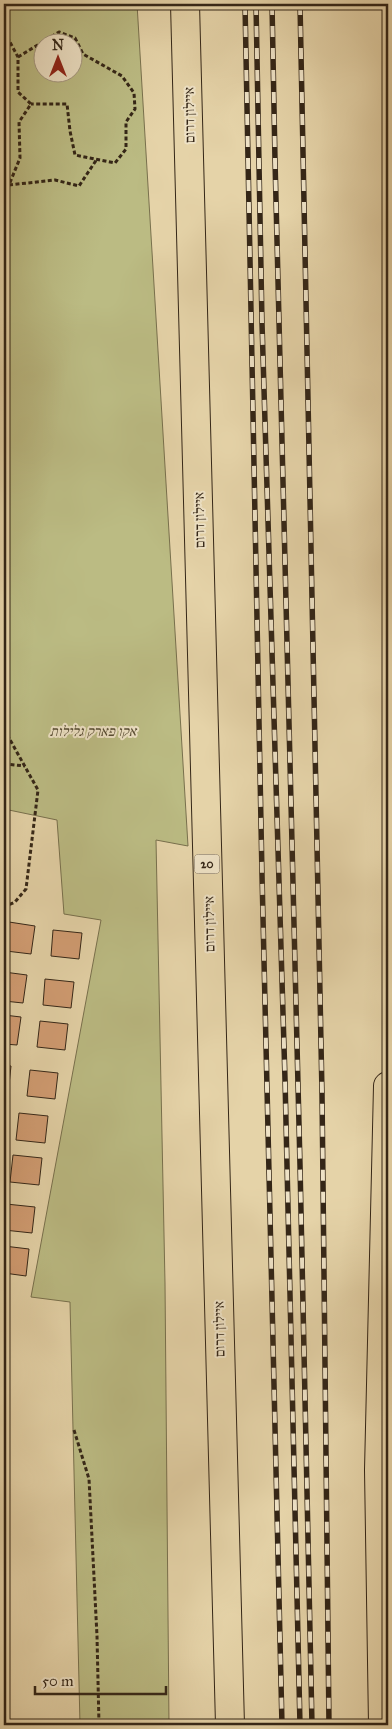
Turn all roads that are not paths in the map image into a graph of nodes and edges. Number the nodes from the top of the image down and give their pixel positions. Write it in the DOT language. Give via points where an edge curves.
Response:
graph roads {
  1 [pos="185,4"];
  2 [pos="388,1086"];
  3 [pos="230,1725"];
  4 [pos="384,1725"];
  1 -- 3 [label="highway, איילון דרום / 20"];
  2 -- 4 [label="highway" via="379,1470"];
}
